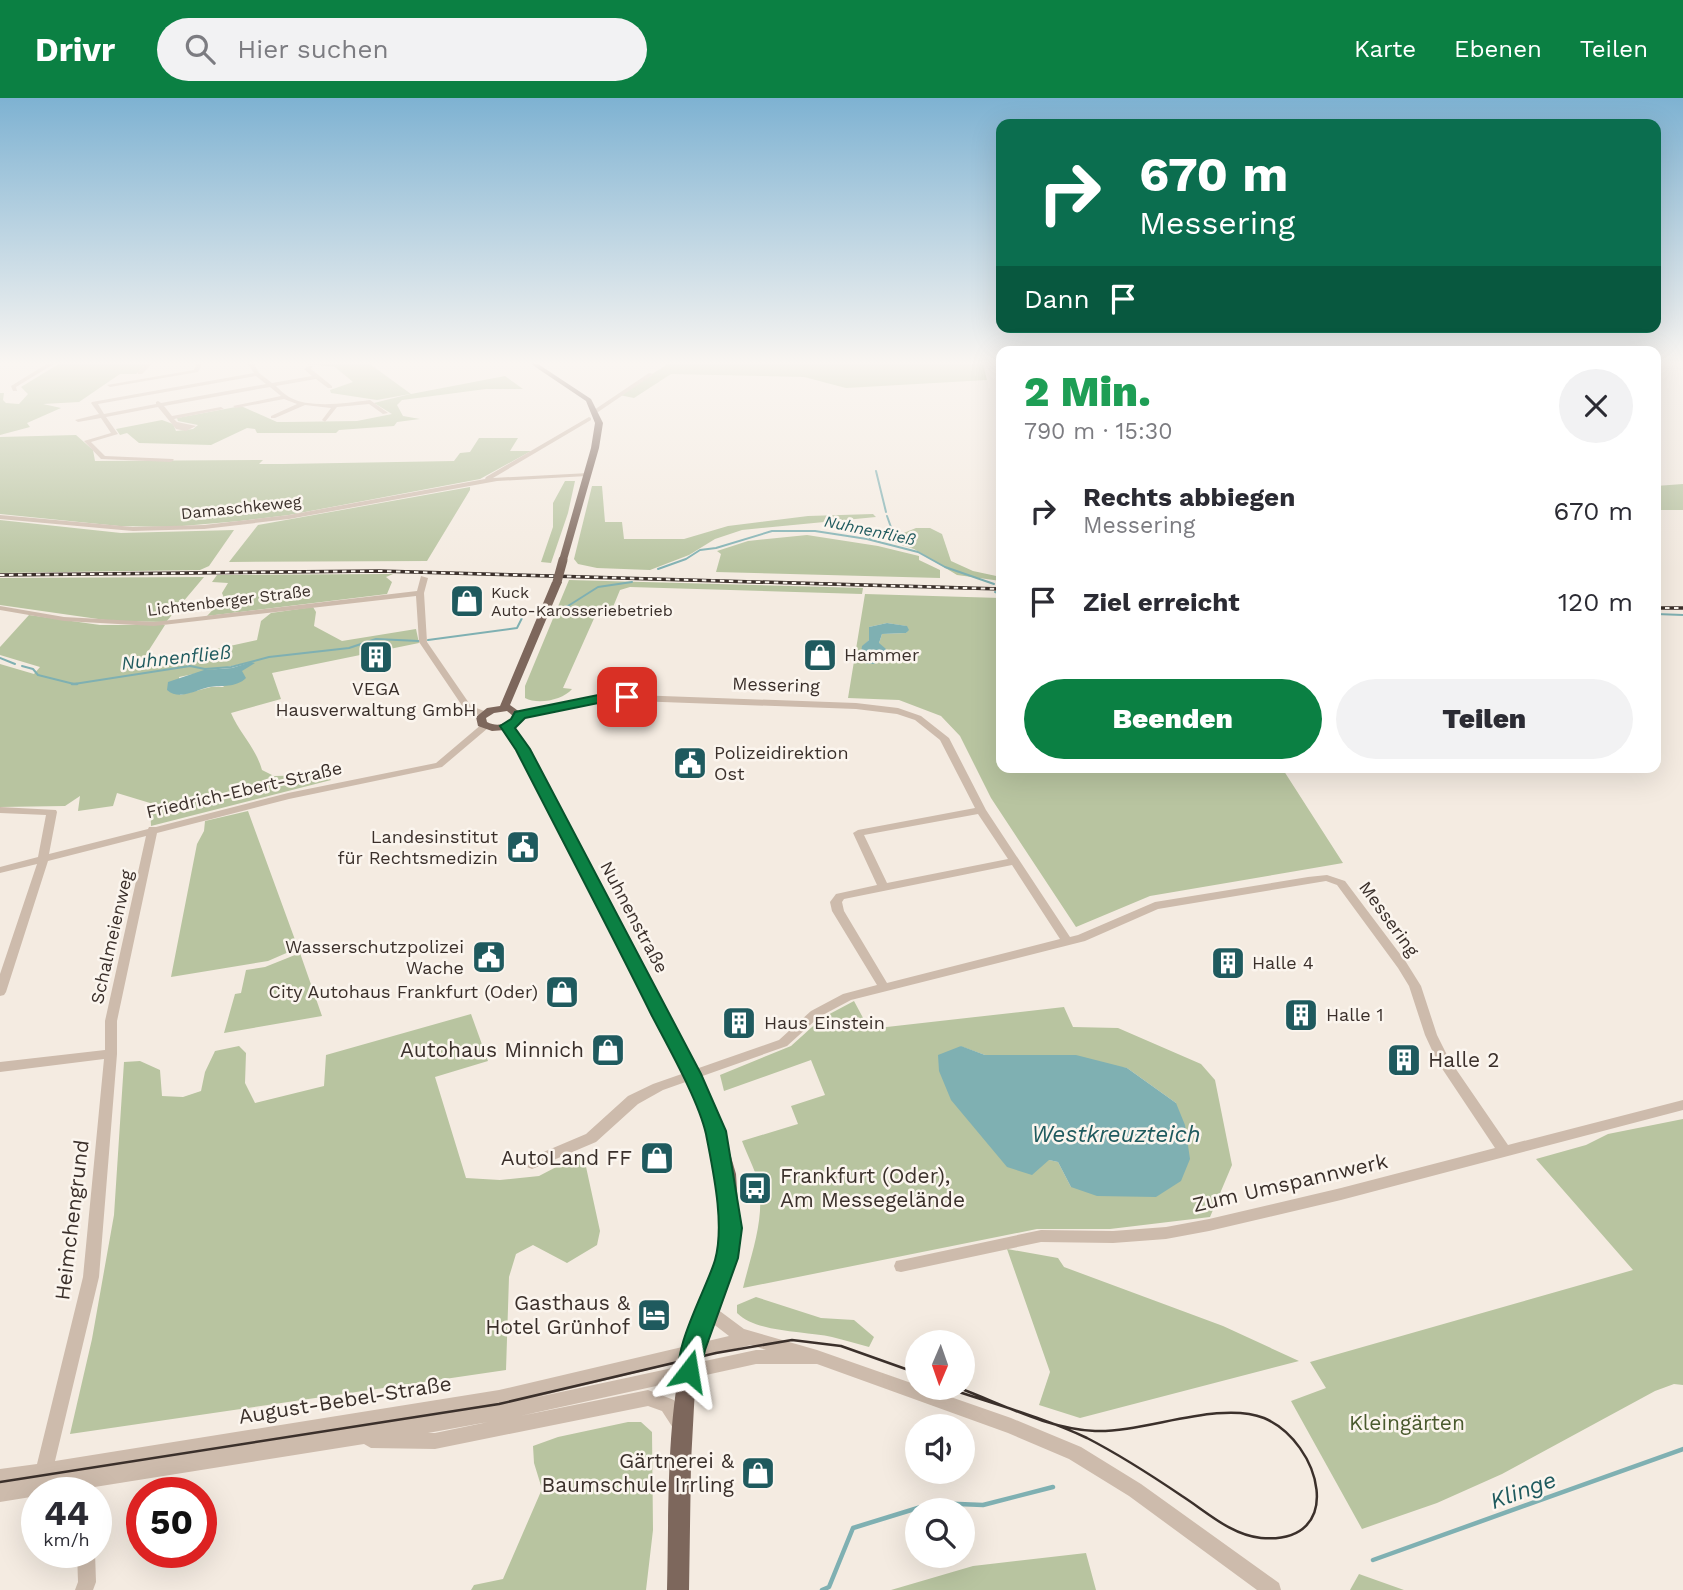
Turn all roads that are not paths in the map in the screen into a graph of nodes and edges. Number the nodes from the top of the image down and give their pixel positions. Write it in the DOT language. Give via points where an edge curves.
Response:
graph roads {
  1 [pos="113,432"];
  2 [pos="567,432"];
  3 [pos="599,432"];
  4 [pos="170,460"];
  5 [pos="587,474"];
  6 [pos="483,481"];
  7 [pos="0,517"];
  8 [pos="424,578"];
  9 [pos="420,593"];
  10 [pos="0,608"];
  11 [pos="505,708"];
  12 [pos="519,715"];
  13 [pos="485,720"];
  14 [pos="507,726"];
  15 [pos="0,810"];
  16 [pos="981,810"];
  17 [pos="153,829"];
  18 [pos="41,860"];
  19 [pos="1015,861"];
  20 [pos="0,870"];
  21 [pos="883,886"];
  22 [pos="1067,941"];
  23 [pos="883,986"];
  24 [pos="0,992"];
  25 [pos="111,1054"];
  26 [pos="0,1067"];
  27 [pos="691,1074"];
  28 [pos="1683,1105"];
  29 [pos="1504,1150"];
  30 [pos="532,1163"];
  31 [pos="901,1266"];
  32 [pos="708,1311"];
  33 [pos="751,1338"];
  34 [pos="693,1350"];
  35 [pos="817,1357"];
  36 [pos="689,1371"];
  37 [pos="682,1432"];
  38 [pos="347,1439"];
  39 [pos="43,1477"];
  40 [pos="74,1477"];
  41 [pos="84,1477"];
  42 [pos="0,1478"];
  43 [pos="21,1480"];
  44 [pos="21,1488"];
  45 [pos="0,1493"];
  46 [pos="87,1568"];
  47 [pos="84,1590"];
  48 [pos="678,1590"];
  49 [pos="1272,1590"];
  1 -- 4 [label="street" via="87,441 103,458"];
  2 -- 6 [label="street, Damaschkeweg"];
  3 -- 5 [label="main road"];
  5 -- 6 [label="street, Damaschkeweg"];
  5 -- 11 [label="main road, bridge" via="557,582"];
  6 -- 7 [label="street, Damaschkeweg" via="289,517 204,527 133,529"];
  8 -- 9 [label="street"];
  9 -- 10 [label="street, Lichtenberger Straße" via="154,624 64,619"];
  9 -- 13 [label="street" via="423,642 468,708"];
  11 -- 12 [label="main road"];
  11 -- 13 [label="main road"];
  12 -- 14 [label="main road"];
  12 -- 16 [label="street, Messering" via="608,697 898,711 918,718 944,738"];
  13 -- 14 [label="main road"];
  13 -- 17 [label="street, Friedrich-Ebert-Straße" via="439,765"];
  14 -- 27 [label="main road, Nuhnenstraße"];
  15 -- 18 [label="street" via="52,812"];
  16 -- 19 [label="street, Messering"];
  16 -- 21 [label="street" via="858,832"];
  17 -- 18 [label="street, Friedrich-Ebert-Straße"];
  17 -- 25 [label="street, Schalmeienweg" via="111,1021"];
  18 -- 20 [label="street, Friedrich-Ebert-Straße"];
  18 -- 24 [label="street"];
  19 -- 21 [label="street"];
  19 -- 22 [label="street, Messering"];
  21 -- 23 [label="street" via="840,896 836,902"];
  22 -- 23 [label="street, Messering"];
  22 -- 29 [label="street, Messering" via="1155,906 1327,877 1341,883 1415,986 1443,1061"];
  23 -- 27 [label="street, Messering" via="847,997 815,1014 783,1042"];
  25 -- 26 [label="street"];
  25 -- 39 [label="street, Heimchengrund" via="91,1277"];
  27 -- 30 [label="street, Messering" via="633,1100 591,1138"];
  27 -- 32 [label="main road, Nuhnenstraße" via="728,1174 731,1221 727,1258"];
  28 -- 29 [label="street, Zum Umspannwerk"];
  29 -- 31 [label="street, Zum Umspannwerk" via="1209,1225 1126,1236 1041,1236"];
  32 -- 33 [label="street" via="729,1329"];
  32 -- 34 [label="main road, Nuhnenstraße"];
  33 -- 34 [label="street, August-Bebel-Straße"];
  33 -- 35 [label="street"];
  34 -- 36 [label="main road, Nuhnenstraße"];
  34 -- 40 [label="street, August-Bebel-Straße" via="499,1398"];
  35 -- 36 [label="street, August-Bebel-Straße" via="756,1357"];
  35 -- 49 [label="street" via="1075,1453 1135,1490"];
  36 -- 37 [label="main road, Nuhnenstraße"];
  36 -- 38 [label="street, August-Bebel-Straße" via="502,1412"];
  37 -- 38 [label="street" via="672,1408 648,1398 435,1441"];
  37 -- 48 [label="main road"];
  38 -- 41 [label="street, August-Bebel-Straße"];
  42 -- 43 [label="street, August-Bebel-Straße"];
  44 -- 45 [label="street, August-Bebel-Straße"];
  46 -- 47 [label="street"];
}
